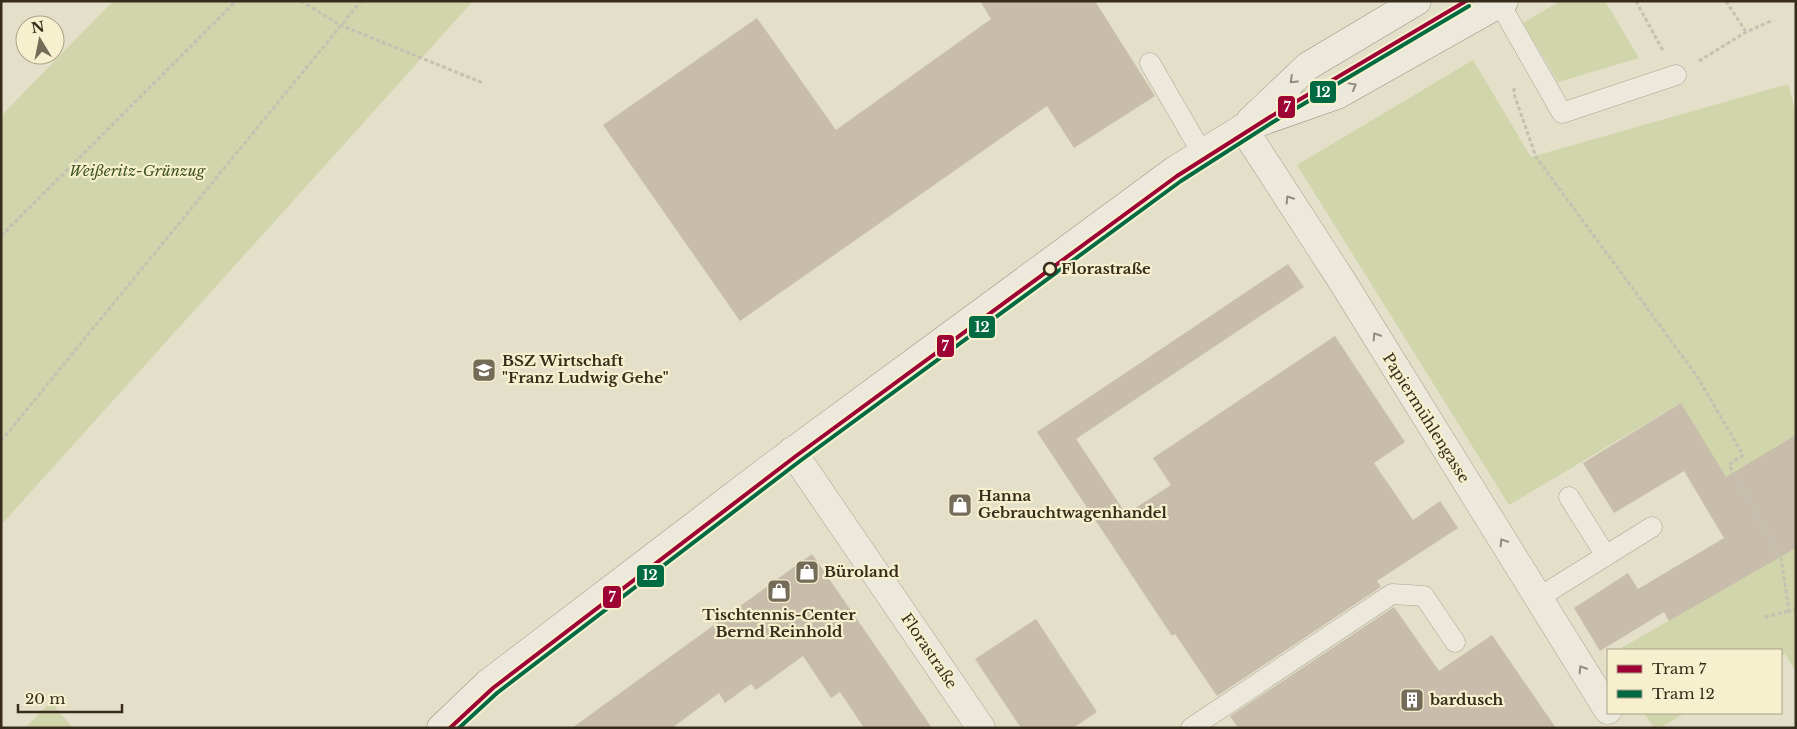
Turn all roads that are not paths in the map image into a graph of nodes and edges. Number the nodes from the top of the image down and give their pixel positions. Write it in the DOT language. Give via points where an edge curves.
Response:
graph roads {
  1 [pos="1417,1"];
  2 [pos="1502,2"];
  3 [pos="1150,64"];
  4 [pos="1676,75"];
  5 [pos="1243,128"];
  6 [pos="1202,153"];
  7 [pos="792,451"];
  8 [pos="1569,497"];
  9 [pos="1652,527"];
  10 [pos="1606,556"];
  11 [pos="1538,598"];
  12 [pos="1455,642"];
  13 [pos="1607,708"];
  14 [pos="1611,714"];
  15 [pos="441,728"];
  16 [pos="981,728"];
  17 [pos="1191,728"];
  18 [pos="1619,728"];
  1 -- 5 [label="street, one-way" via="1308,66"];
  2 -- 4 [label="lane" via="1562,113"];
  5 -- 2 [label="street, one-way" via="1337,95"];
  3 -- 6 [label="lane"];
  5 -- 6 [label="street"];
  11 -- 5 [label="street, Papiermühlengasse, one-way" via="1342,281"];
  6 -- 7 [label="street"];
  7 -- 15 [label="street" via="487,684"];
  7 -- 16 [label="street, Florastraße"];
  8 -- 10 [label="lane"];
  9 -- 10 [label="lane"];
  10 -- 11 [label="lane"];
  13 -- 11 [label="street, Papiermühlengasse, one-way"];
  12 -- 17 [label="lane" via="1424,596 1392,594"];
  14 -- 18 [label="street, Papiermühlengasse"];
}
